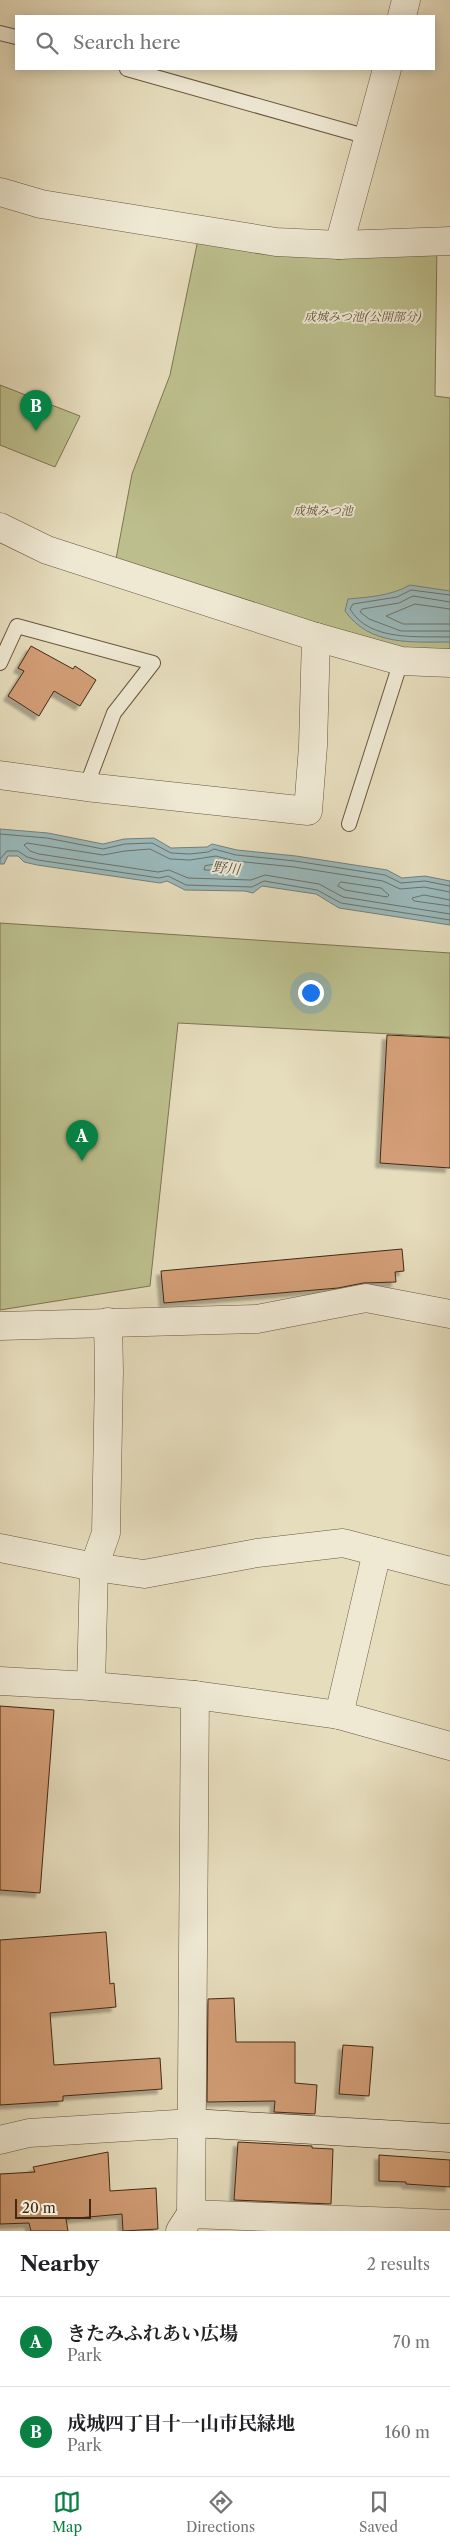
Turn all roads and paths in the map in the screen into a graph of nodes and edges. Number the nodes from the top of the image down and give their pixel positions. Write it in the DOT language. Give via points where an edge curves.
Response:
graph roads {
  1 [pos="406,0"];
  2 [pos="402,15"];
  3 [pos="0,33"];
  4 [pos="15,37"];
  5 [pos="131,70"];
  6 [pos="387,70"];
  7 [pos="368,137"];
  8 [pos="0,192"];
  9 [pos="450,241"];
  10 [pos="339,245"];
  11 [pos="0,527"];
  12 [pos="316,637"];
  13 [pos="401,661"];
  14 [pos="0,663"];
  15 [pos="450,663"];
  16 [pos="0,775"];
  17 [pos="86,787"];
  18 [pos="349,824"];
  19 [pos="450,1314"];
  20 [pos="108,1322"];
  21 [pos="0,1326"];
  22 [pos="0,1548"];
  23 [pos="377,1552"];
  24 [pos="94,1567"];
  25 [pos="450,1571"];
  26 [pos="0,1681"];
  27 [pos="91,1686"];
  28 [pos="196,1695"];
  29 [pos="339,1715"];
  30 [pos="450,1746"];
  31 [pos="193,2123"];
  32 [pos="450,2138"];
  33 [pos="0,2140"];
  34 [pos="185,2222"];
  35 [pos="450,2224"];
  1 -- 2 [label="street"];
  3 -- 4 [label="lane"];
  5 -- 7 [label="lane"];
  6 -- 7 [label="street"];
  7 -- 10 [label="street"];
  8 -- 10 [label="street" via="41,204 276,242"];
  9 -- 10 [label="street"];
  11 -- 12 [label="street" via="47,550"];
  12 -- 13 [label="street"];
  12 -- 17 [label="street" via="308,811"];
  13 -- 15 [label="street"];
  13 -- 18 [label="lane"];
  14 -- 17 [label="lane" via="17,626 154,663 114,713"];
  16 -- 17 [label="street"];
  19 -- 20 [label="street" via="366,1298 257,1319"];
  20 -- 21 [label="street"];
  20 -- 24 [label="street" via="106,1533"];
  22 -- 24 [label="street"];
  23 -- 24 [label="street" via="343,1543 257,1553 144,1574"];
  23 -- 25 [label="street"];
  23 -- 29 [label="street"];
  24 -- 27 [label="street"];
  26 -- 27 [label="street"];
  27 -- 28 [label="street"];
  28 -- 29 [label="street"];
  28 -- 31 [label="street"];
  29 -- 30 [label="street"];
  31 -- 32 [label="street"];
  31 -- 33 [label="street" via="29,2133"];
  31 -- 34 [label="street"];
  34 -- 35 [label="street"];
}
